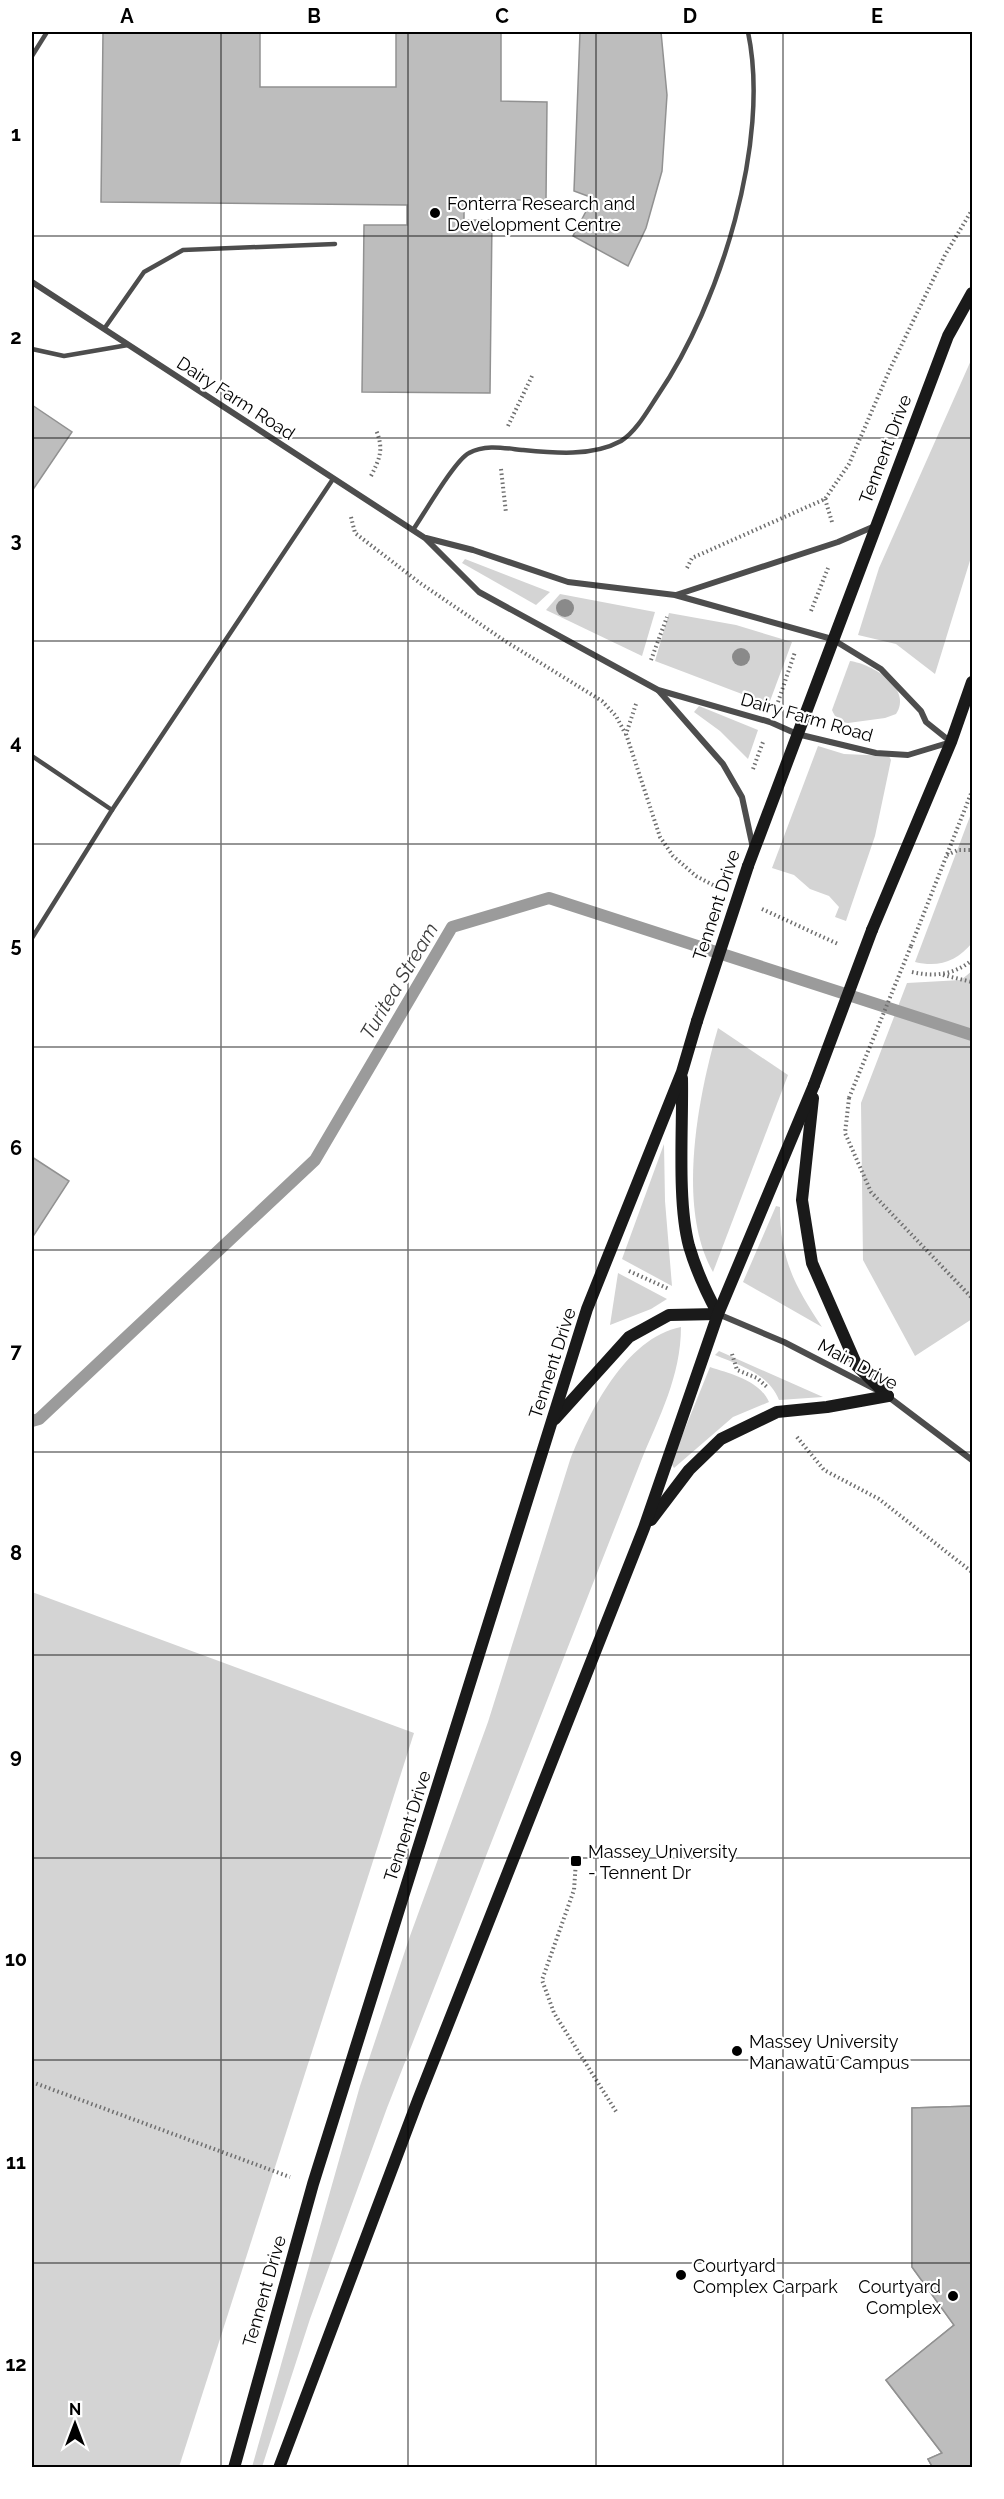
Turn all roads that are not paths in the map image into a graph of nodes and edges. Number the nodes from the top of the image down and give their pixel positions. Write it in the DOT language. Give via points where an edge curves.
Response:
graph roads {
  1 [pos="47,32"];
  2 [pos="748,32"];
  3 [pos="32,56"];
  4 [pos="335,244"];
  5 [pos="32,282"];
  6 [pos="972,293"];
  7 [pos="104,329"];
  8 [pos="128,345"];
  9 [pos="32,349"];
  10 [pos="333,479"];
  11 [pos="875,526"];
  12 [pos="413,530"];
  13 [pos="425,538"];
  14 [pos="675,595"];
  15 [pos="832,639"];
  16 [pos="972,682"];
  17 [pos="658,690"];
  18 [pos="797,734"];
  19 [pos="951,742"];
  20 [pos="32,756"];
  21 [pos="112,810"];
  22 [pos="753,849"];
  23 [pos="32,938"];
  24 [pos="682,1072"];
  25 [pos="814,1085"];
  26 [pos="718,1314"];
  27 [pos="888,1396"];
  28 [pos="552,1422"];
  29 [pos="972,1460"];
  30 [pos="644,1528"];
  31 [pos="234,2468"];
  32 [pos="279,2468"];
  1 -- 3 [label="lane"];
  2 -- 12 [label="lane" via="754,111 746,170 725,254 692,339 643,418 622,441 593,451 486,447 467,453"];
  4 -- 7 [label="lane" via="183,250 144,272"];
  5 -- 7 [label="street, Dairy Farm Road"];
  6 -- 11 [label="main road, Tennent Drive" via="948,336"];
  7 -- 8 [label="street, Dairy Farm Road"];
  8 -- 9 [label="lane" via="64,356"];
  8 -- 10 [label="street, Dairy Farm Road"];
  10 -- 12 [label="street, Dairy Farm Road"];
  10 -- 21 [label="lane"];
  11 -- 14 [label="street, Dairy Farm Road" via="838,542"];
  11 -- 15 [label="main road, Tennent Drive"];
  12 -- 13 [label="street, Dairy Farm Road"];
  13 -- 14 [label="street, Dairy Farm Road" via="568,582"];
  13 -- 17 [label="street, Dairy Farm Road" via="479,592"];
  14 -- 15 [label="street, Dairy Farm Road"];
  15 -- 18 [label="main road, Tennent Drive"];
  15 -- 19 [label="street, Dairy Farm Road" via="881,669 921,711 926,722"];
  16 -- 19 [label="main road"];
  17 -- 18 [label="street, Dairy Farm Road" via="770,722"];
  17 -- 22 [label="street, Dairy Farm Road" via="723,764 742,797"];
  18 -- 19 [label="street, Dairy Farm Road" via="876,753 908,754"];
  18 -- 22 [label="main road, Tennent Drive"];
  19 -- 25 [label="main road, bridge" via="872,930"];
  20 -- 21 [label="lane"];
  21 -- 23 [label="lane"];
  22 -- 24 [label="main road, Tennent Drive, bridge"];
  24 -- 26 [label="main road" via="684,1207 689,1244"];
  24 -- 28 [label="main road, Tennent Drive" via="602,1270"];
  25 -- 26 [label="main road"];
  25 -- 27 [label="main road" via="802,1200 812,1263 857,1366"];
  26 -- 27 [label="street, Main Drive" via="784,1342"];
  26 -- 28 [label="main road" via="669,1315 629,1337"];
  26 -- 30 [label="main road"];
  27 -- 29 [label="street, Main Drive"];
  27 -- 30 [label="main road" via="777,1412 721,1439 689,1470"];
  28 -- 31 [label="main road, Tennent Drive" via="313,2184"];
  30 -- 32 [label="main road" via="418,2100"];
}
